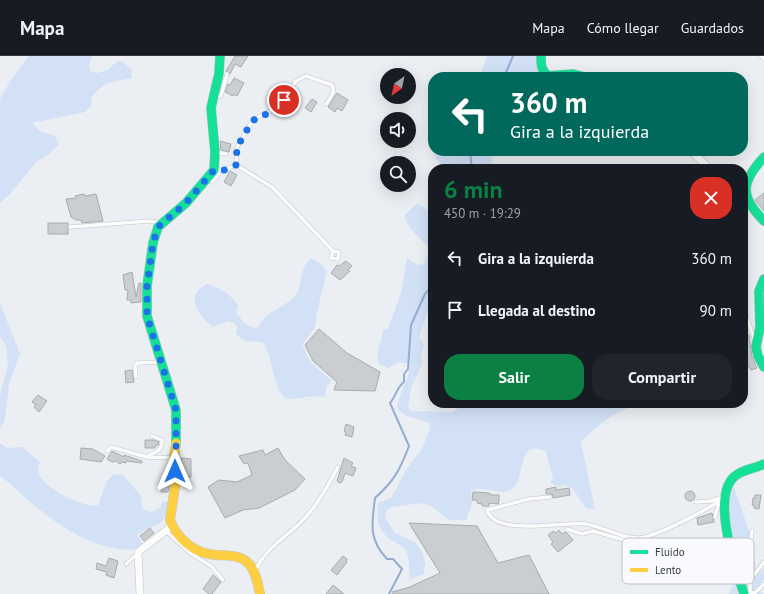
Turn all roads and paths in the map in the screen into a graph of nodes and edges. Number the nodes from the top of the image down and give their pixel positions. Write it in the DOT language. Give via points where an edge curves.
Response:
graph roads {
  1 [pos="220,56"];
  2 [pos="542,56"];
  3 [pos="761,56"];
  4 [pos="764,59"];
  5 [pos="543,72"];
  6 [pos="228,74"];
  7 [pos="214,96"];
  8 [pos="326,104"];
  9 [pos="215,152"];
  10 [pos="226,154"];
  11 [pos="696,156"];
  12 [pos="764,157"];
  13 [pos="705,164"];
  14 [pos="236,165"];
  15 [pos="216,170"];
  16 [pos="748,177"];
  17 [pos="212,182"];
  18 [pos="748,201"];
  19 [pos="764,221"];
  20 [pos="162,223"];
  21 [pos="70,227"];
  22 [pos="333,251"];
  23 [pos="764,279"];
  24 [pos="748,320"];
  25 [pos="756,342"];
  26 [pos="162,362"];
  27 [pos="764,367"];
  28 [pos="136,377"];
  29 [pos="152,436"];
  30 [pos="107,451"];
  31 [pos="147,457"];
  32 [pos="174,458"];
  33 [pos="764,464"];
  34 [pos="338,467"];
  35 [pos="550,497"];
  36 [pos="722,499"];
  37 [pos="696,502"];
  38 [pos="715,516"];
  39 [pos="169,528"];
  40 [pos="567,529"];
  41 [pos="752,531"];
  42 [pos="646,536"];
  43 [pos="638,538"];
  44 [pos="729,538"];
  45 [pos="751,538"];
  46 [pos="622,540"];
  47 [pos="137,554"];
  48 [pos="764,562"];
  49 [pos="126,564"];
  50 [pos="255,571"];
  51 [pos="754,575"];
  52 [pos="223,580"];
  53 [pos="741,584"];
  54 [pos="764,584"];
  55 [pos="140,594"];
  56 [pos="260,594"];
  57 [pos="744,594"];
  58 [pos="750,594"];
  1 -- 7 [label="street" via="221,65"];
  2 -- 5 [label="street"];
  3 -- 4 [label="lane"];
  6 -- 7 [label="lane" via="221,96"];
  7 -- 9 [label="street" via="211,122"];
  8 -- 14 [label="lane" via="333,94 332,85 310,77 300,78 279,107 251,123 237,147"];
  9 -- 10 [label="lane"];
  9 -- 15 [label="street"];
  11 -- 13 [label="street"];
  12 -- 16 [label="street"];
  14 -- 15 [label="lane"];
  14 -- 22 [label="lane" via="272,187"];
  15 -- 17 [label="lane" via="219,174"];
  15 -- 20 [label="street" via="186,203"];
  18 -- 19 [label="street"];
  20 -- 21 [label="lane" via="150,221"];
  20 -- 26 [label="street" via="153,243 146,301 147,316"];
  23 -- 25 [label="street" via="759,291 760,327"];
  24 -- 25 [label="lane"];
  25 -- 27 [label="street" via="758,356"];
  26 -- 28 [label="lane" via="137,363"];
  26 -- 32 [label="street" via="176,410"];
  29 -- 31 [label="lane" via="162,440 163,444 160,450"];
  30 -- 31 [label="lane" via="111,447"];
  31 -- 32 [label="lane"];
  32 -- 39 [label="street" via="176,480"];
  33 -- 36 [label="street" via="737,474"];
  34 -- 50 [label="lane" via="308,514 266,552"];
  35 -- 42 [label="lane" via="487,510 492,519 504,524 581,524 634,537"];
  36 -- 37 [label="lane"];
  36 -- 38 [label="lane"];
  36 -- 42 [label="lane"];
  36 -- 44 [label="street" via="725,529"];
  39 -- 47 [label="street"];
  39 -- 50 [label="street" via="188,544 205,553 239,557 246,560"];
  39 -- 52 [label="lane" via="190,553 211,566"];
  40 -- 46 [label="lane" via="582,534 593,531"];
  41 -- 45 [label="lane"];
  42 -- 43 [label="lane"];
  47 -- 49 [label="lane"];
  47 -- 55 [label="street"];
  48 -- 51 [label="lane"];
  50 -- 56 [label="street"];
  53 -- 57 [label="street"];
  54 -- 58 [label="lane"];
}
